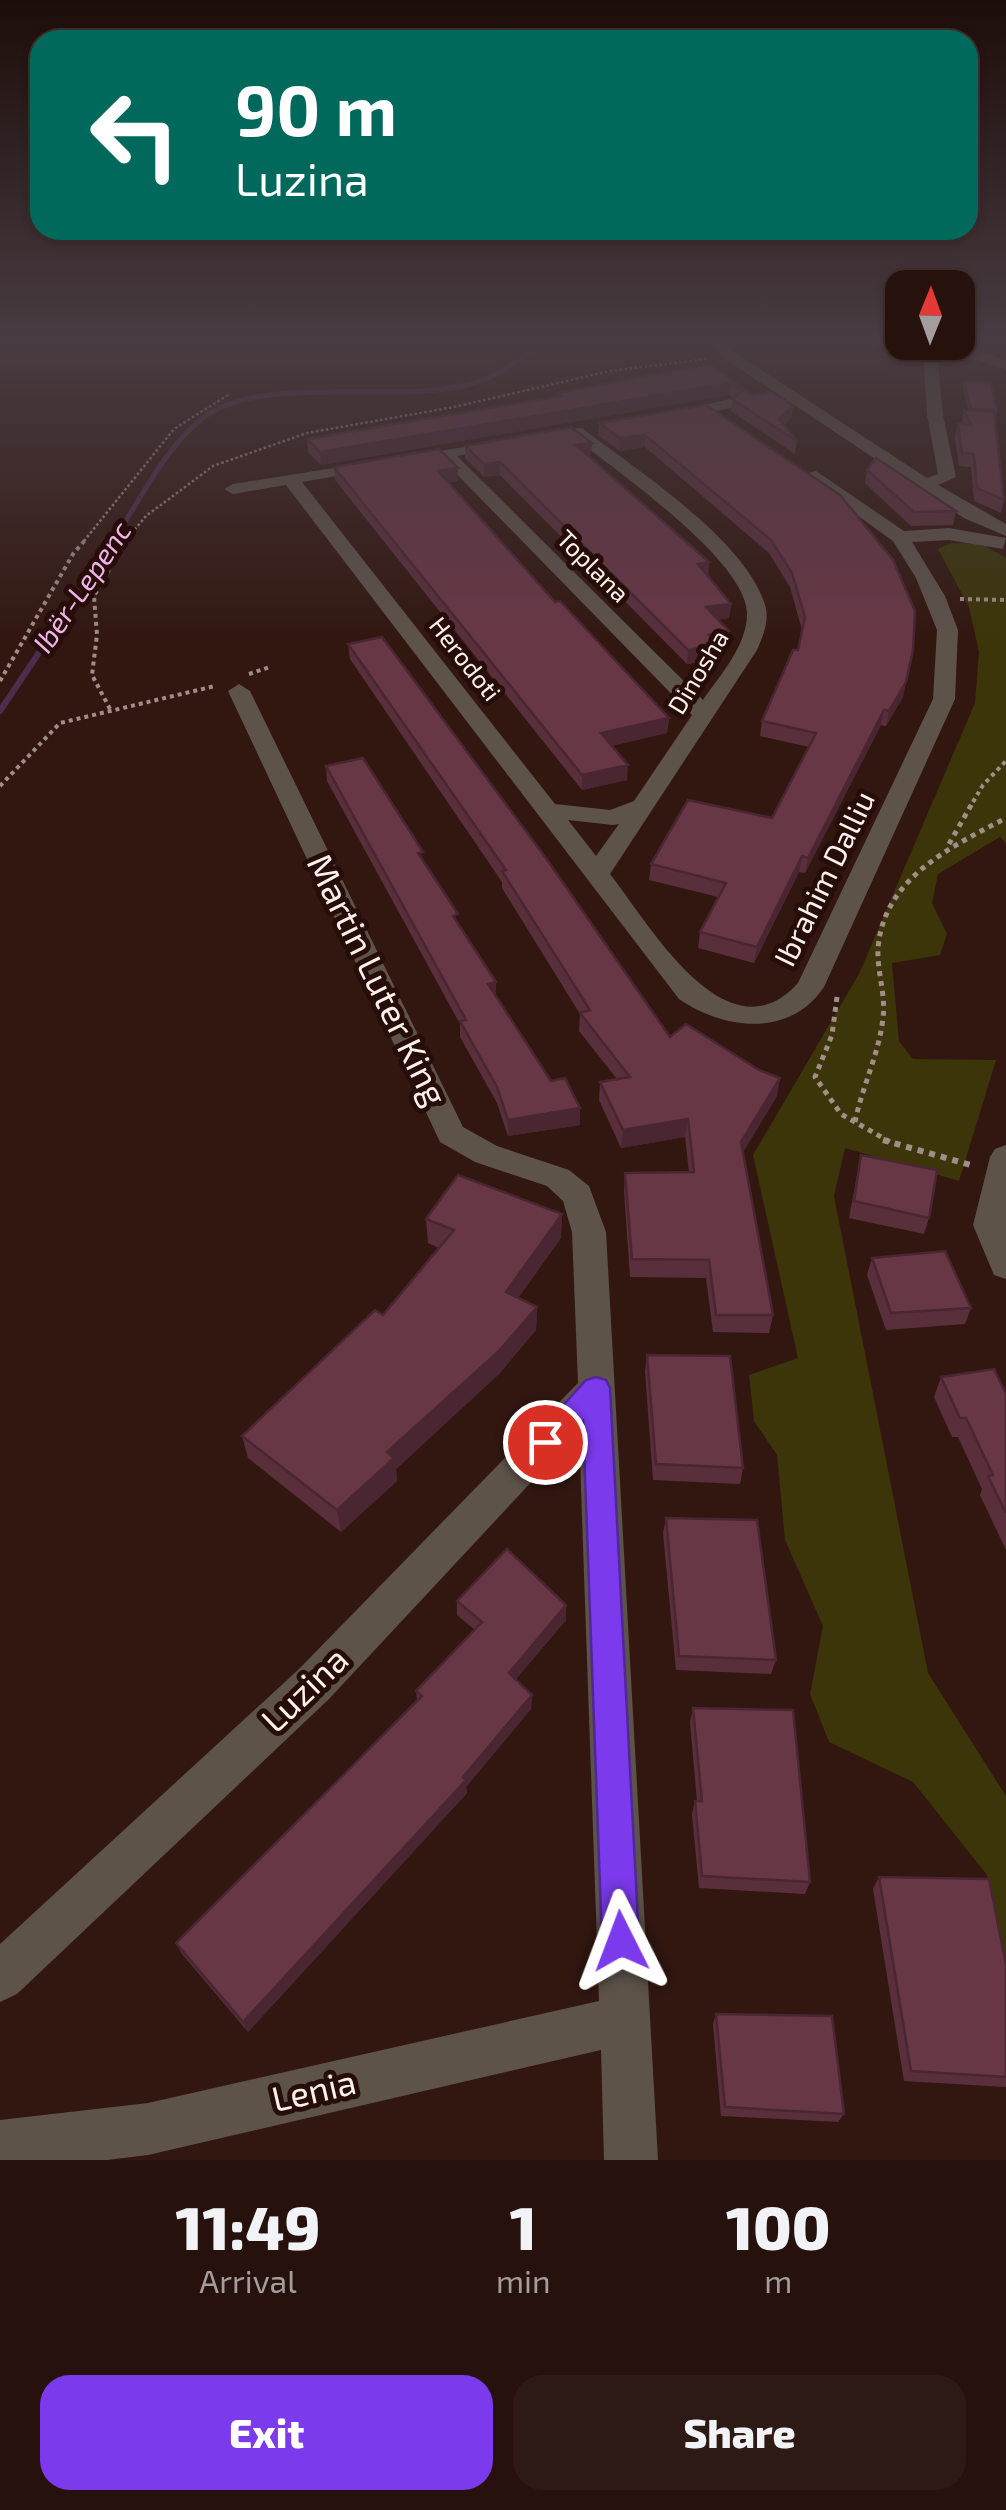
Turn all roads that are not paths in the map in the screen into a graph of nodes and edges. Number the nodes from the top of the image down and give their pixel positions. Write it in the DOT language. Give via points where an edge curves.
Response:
graph roads {
  1 [pos="520,440"];
  2 [pos="587,440"];
  3 [pos="857,440"];
  4 [pos="938,440"];
  5 [pos="445,453"];
  6 [pos="789,462"];
  7 [pos="290,479"];
  8 [pos="924,484"];
  9 [pos="234,489"];
  10 [pos="1006,531"];
  11 [pos="900,537"];
  12 [pos="1006,544"];
  13 [pos="231,685"];
  14 [pos="706,715"];
  15 [pos="643,806"];
  16 [pos="549,811"];
  17 [pos="598,873"];
  18 [pos="1004,1164"];
  19 [pos="1006,1266"];
  20 [pos="596,1388"];
  21 [pos="0,1978"];
  22 [pos="624,2020"];
  23 [pos="0,2146"];
  24 [pos="631,2160"];
  1 -- 5 [label="street"];
  2 -- 14 [label="street, Dinosha" via="730,558 747,585 756,625"];
  3 -- 8 [label="street"];
  4 -- 8 [label="street" via="947,477"];
  5 -- 7 [label="street"];
  5 -- 14 [label="street, Toplana"];
  6 -- 11 [label="street"];
  7 -- 9 [label="street"];
  7 -- 16 [label="street, Herodoti"];
  8 -- 10 [label="street"];
  11 -- 12 [label="street" via="964,534"];
  11 -- 17 [label="street, Ibrahim Dalliu" via="943,608 952,659 944,699 804,996 757,1015 720,1012 689,993"];
  13 -- 20 [label="street, Martin Luter King" via="451,1134 486,1154 558,1178 578,1195 589,1232"];
  14 -- 15 [label="street, Dinosha"];
  15 -- 16 [label="street" via="613,818"];
  15 -- 17 [label="street, Dinosha"];
  16 -- 17 [label="street, Herodoti"];
  18 -- 19 [label="street" via="990,1225"];
  20 -- 21 [label="street, Luzina" via="314,1684"];
  20 -- 22 [label="street, Martin Luter King"];
  22 -- 23 [label="street, Lenia" via="148,2129"];
  22 -- 24 [label="street, Martin Luter King"];
}
